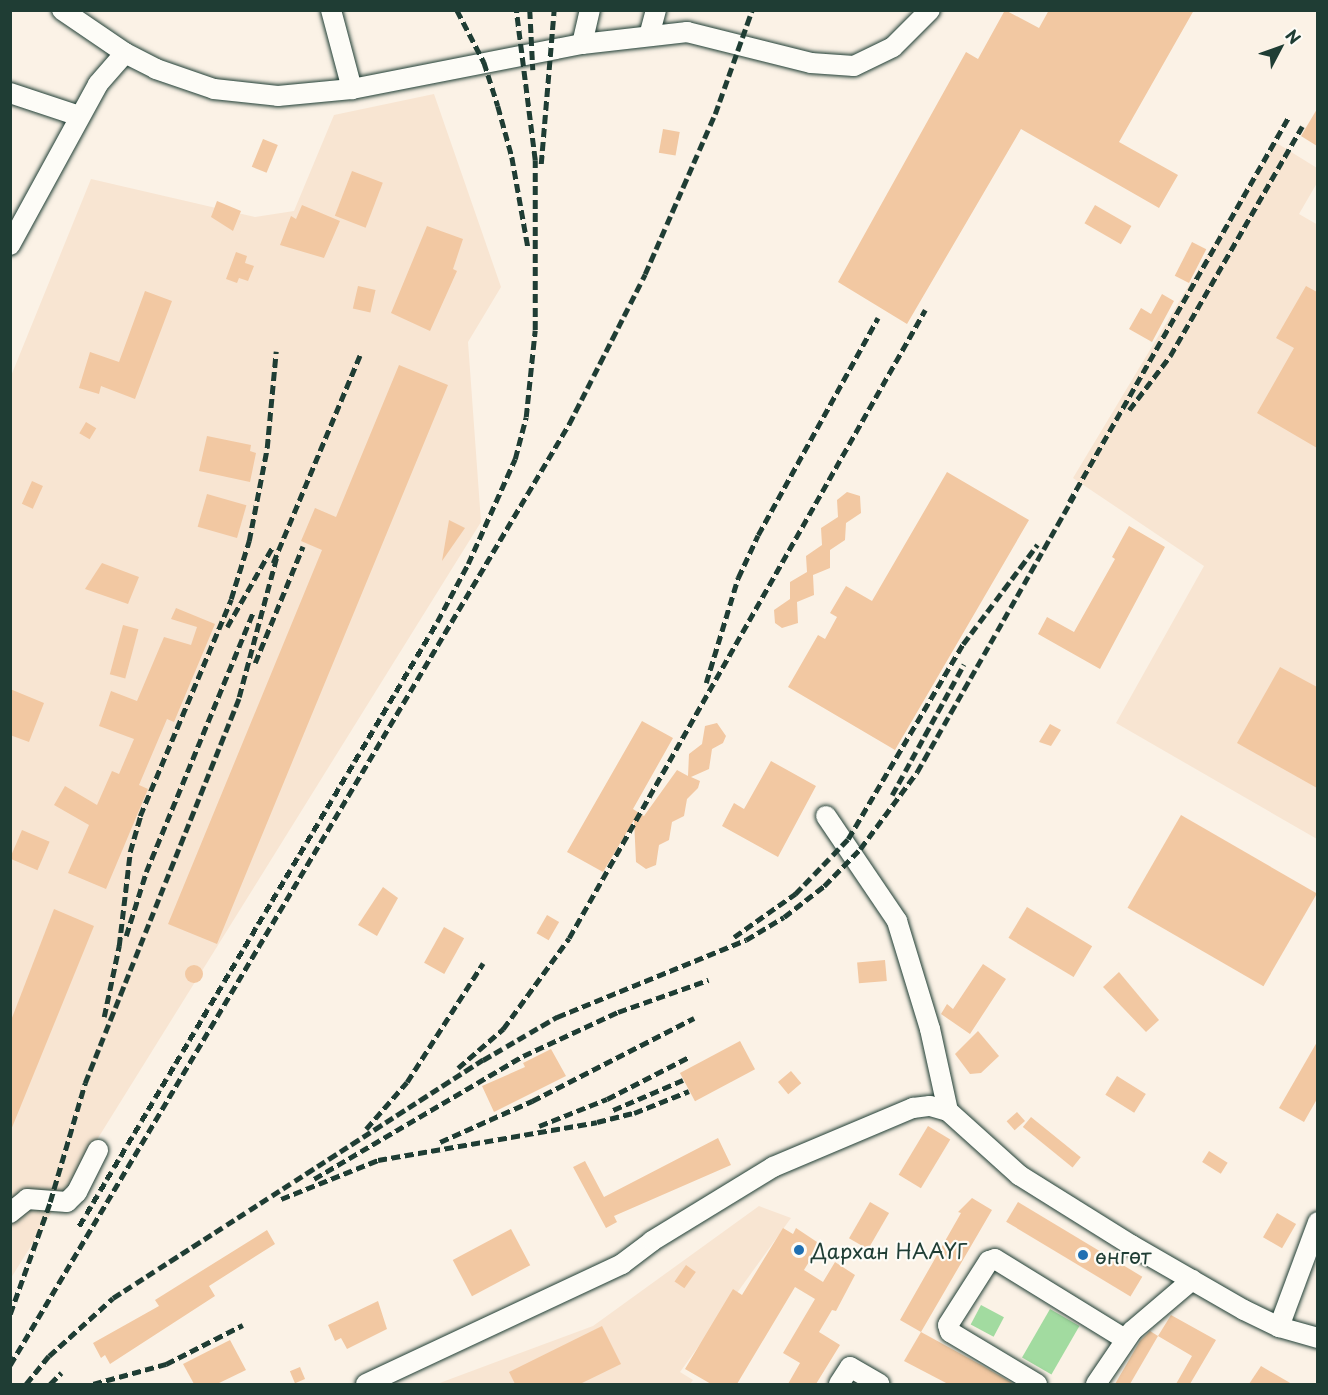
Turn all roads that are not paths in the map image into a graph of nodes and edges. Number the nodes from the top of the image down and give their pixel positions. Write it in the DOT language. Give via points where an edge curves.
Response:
graph roads {
  1 [pos="62,10"];
  2 [pos="331,10"];
  3 [pos="590,10"];
  4 [pos="656,10"];
  5 [pos="930,10"];
  6 [pos="649,36"];
  7 [pos="582,44"];
  8 [pos="125,53"];
  9 [pos="352,89"];
  10 [pos="10,93"];
  11 [pos="79,116"];
  12 [pos="10,245"];
  13 [pos="826,816"];
  14 [pos="948,1112"];
  15 [pos="98,1150"];
  16 [pos="10,1213"];
  17 [pos="1317,1222"];
  18 [pos="1192,1280"];
  19 [pos="1279,1327"];
  20 [pos="1125,1338"];
  21 [pos="1317,1338"];
  22 [pos="366,1384"];
  23 [pos="839,1384"];
  24 [pos="880,1384"];
  25 [pos="1037,1384"];
  26 [pos="1096,1384"];
  1 -- 8 [label="street"];
  2 -- 9 [label="street"];
  3 -- 7 [label="street"];
  4 -- 6 [label="street"];
  5 -- 6 [label="street" via="893,47 868,61 842,67 687,32"];
  6 -- 7 [label="street"];
  7 -- 9 [label="street"];
  8 -- 9 [label="street" via="214,89 278,96"];
  8 -- 11 [label="street" via="98,84"];
  10 -- 11 [label="street"];
  11 -- 12 [label="street"];
  13 -- 14 [label="street" via="897,921 930,1029"];
  14 -- 18 [label="street" via="1018,1175"];
  14 -- 22 [label="street" via="930,1106 913,1108 773,1167 652,1241 622,1264"];
  15 -- 16 [label="street" via="77,1192 67,1202 27,1199"];
  17 -- 19 [label="street"];
  18 -- 19 [label="street"];
  18 -- 20 [label="street"];
  19 -- 21 [label="street"];
  20 -- 25 [label="street" via="995,1259 989,1261 948,1325 950,1332"];
  20 -- 26 [label="street"];
  23 -- 24 [label="street" via="850,1367"];
}
